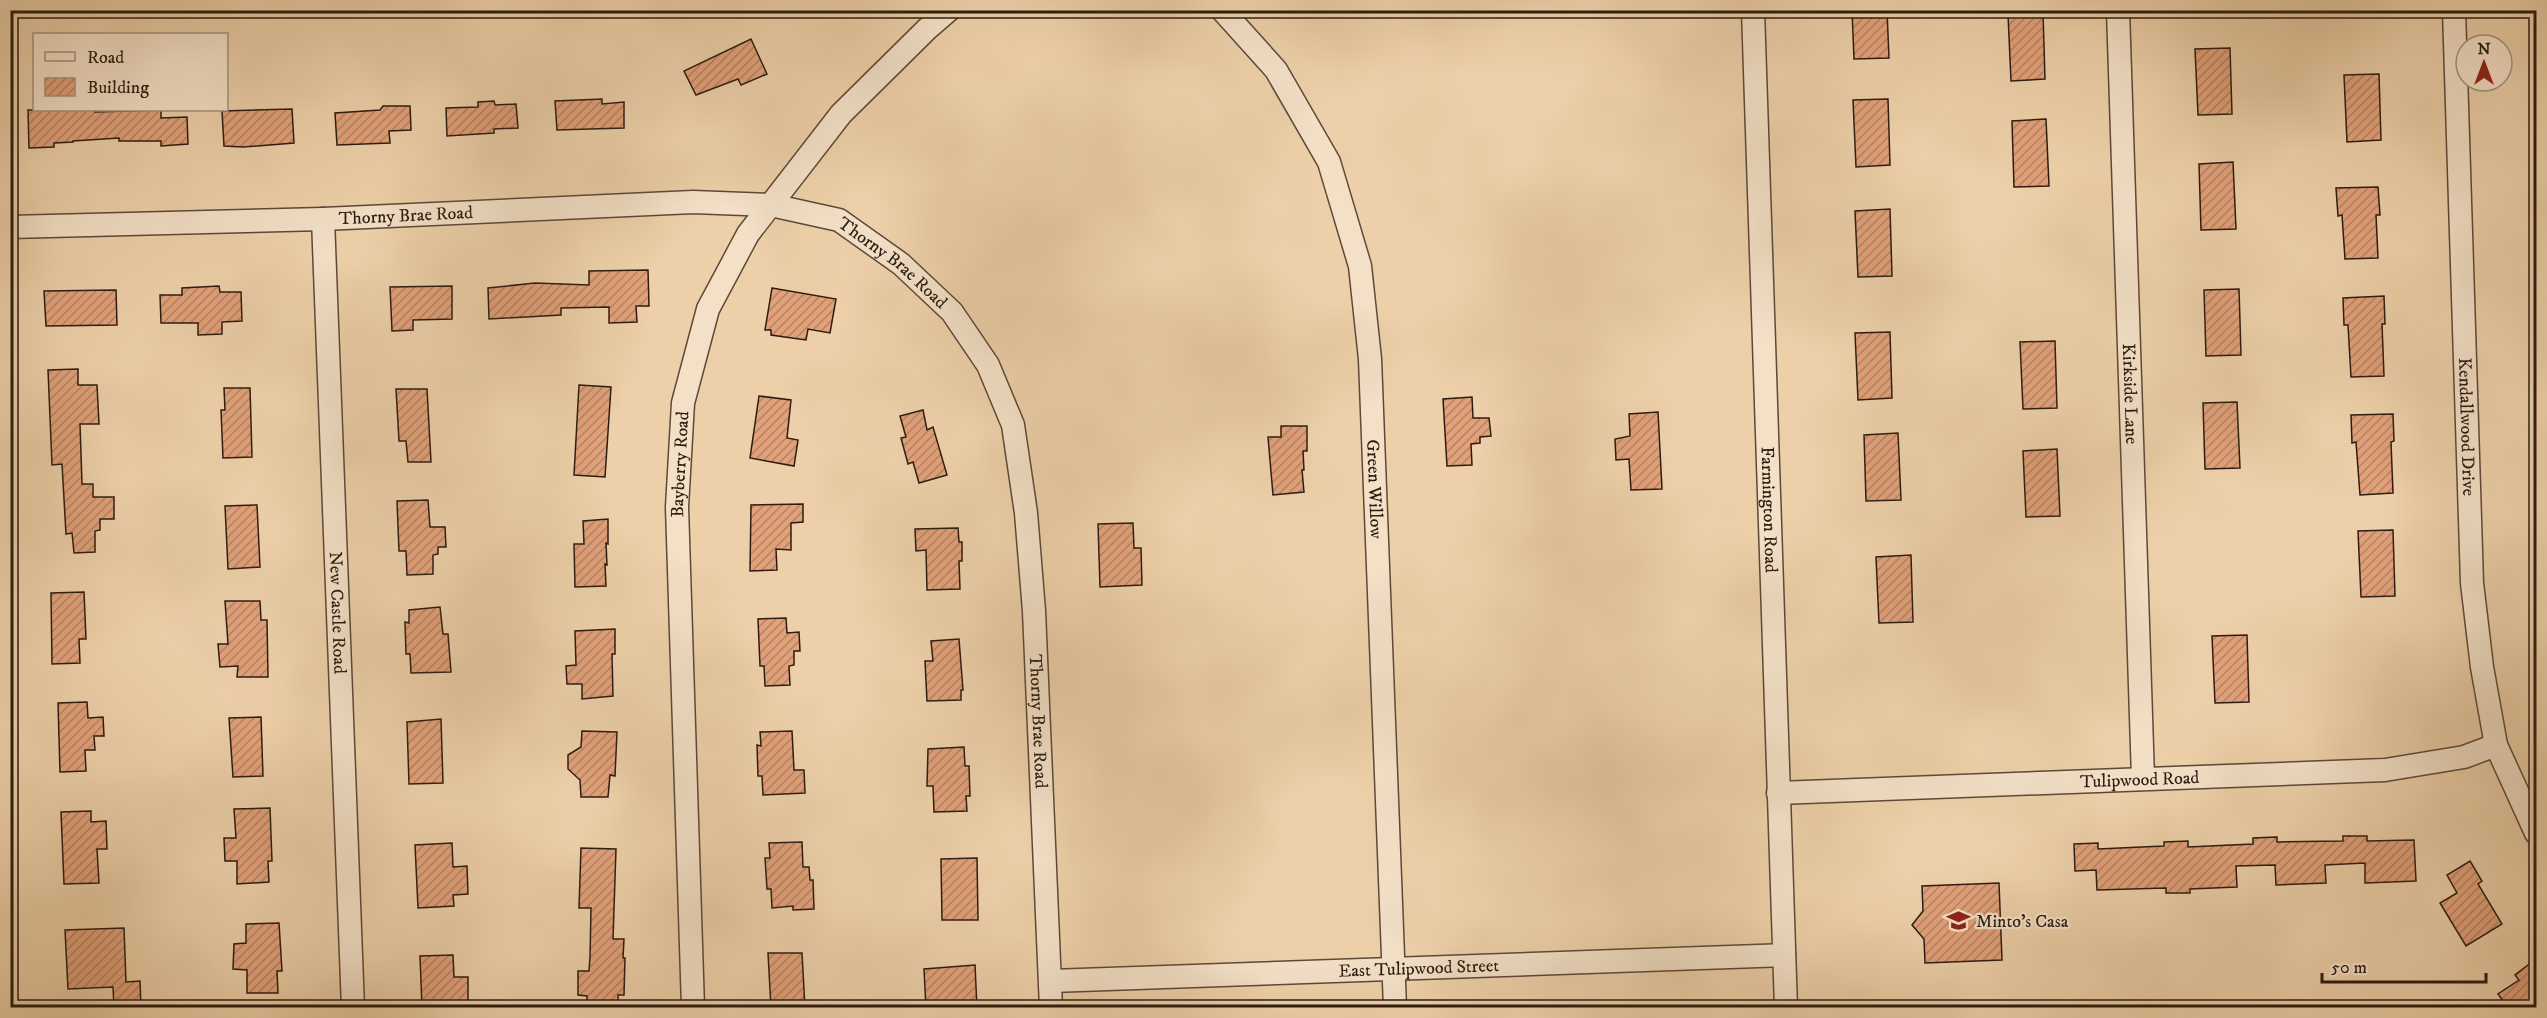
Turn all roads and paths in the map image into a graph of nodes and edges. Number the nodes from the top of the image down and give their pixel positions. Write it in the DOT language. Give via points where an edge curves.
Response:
graph roads {
  1 [pos="949,10"];
  2 [pos="1222,10"];
  3 [pos="1752,10"];
  4 [pos="2118,10"];
  5 [pos="2454,10"];
  6 [pos="771,205"];
  7 [pos="323,219"];
  8 [pos="10,228"];
  9 [pos="2496,744"];
  10 [pos="2143,778"];
  11 [pos="1778,793"];
  12 [pos="2536,833"];
  13 [pos="1784,955"];
  14 [pos="1394,969"];
  15 [pos="1051,981"];
  16 [pos="353,1008"];
  17 [pos="693,1008"];
  18 [pos="1052,1008"];
  19 [pos="1395,1008"];
  20 [pos="1785,1008"];
  1 -- 6 [label="street, Bayberry Road" via="841,114"];
  2 -- 14 [label="street, Green Willow" via="1276,70 1329,162 1360,266 1370,359"];
  3 -- 11 [label="street, Farmington Road"];
  4 -- 10 [label="street, Kirkside Lane"];
  5 -- 9 [label="street, Kendallwood Drive" via="2472,583"];
  6 -- 7 [label="street, Thorny Brae Road" via="693,202"];
  6 -- 15 [label="street, Thorny Brae Road" via="839,220 901,264 952,312 988,365 1013,425 1026,513 1034,611"];
  6 -- 17 [label="street, Bayberry Road" via="748,234 708,309 682,405 677,507"];
  7 -- 8 [label="street, Thorny Brae Road"];
  7 -- 16 [label="street, New Castle Road"];
  9 -- 10 [label="street, Tulipwood Road" via="2464,757 2385,770"];
  9 -- 12 [label="street, Kendallwood Drive"];
  10 -- 11 [label="street, Tulipwood Road"];
  11 -- 13 [label="street, Farmington Road"];
  13 -- 14 [label="street, East Tulipwood Street"];
  13 -- 20 [label="street, Farmington Road"];
  14 -- 15 [label="street, East Tulipwood Street"];
  14 -- 19 [label="street, Green Willow"];
  15 -- 18 [label="street, Thorny Brae Road"];
}
